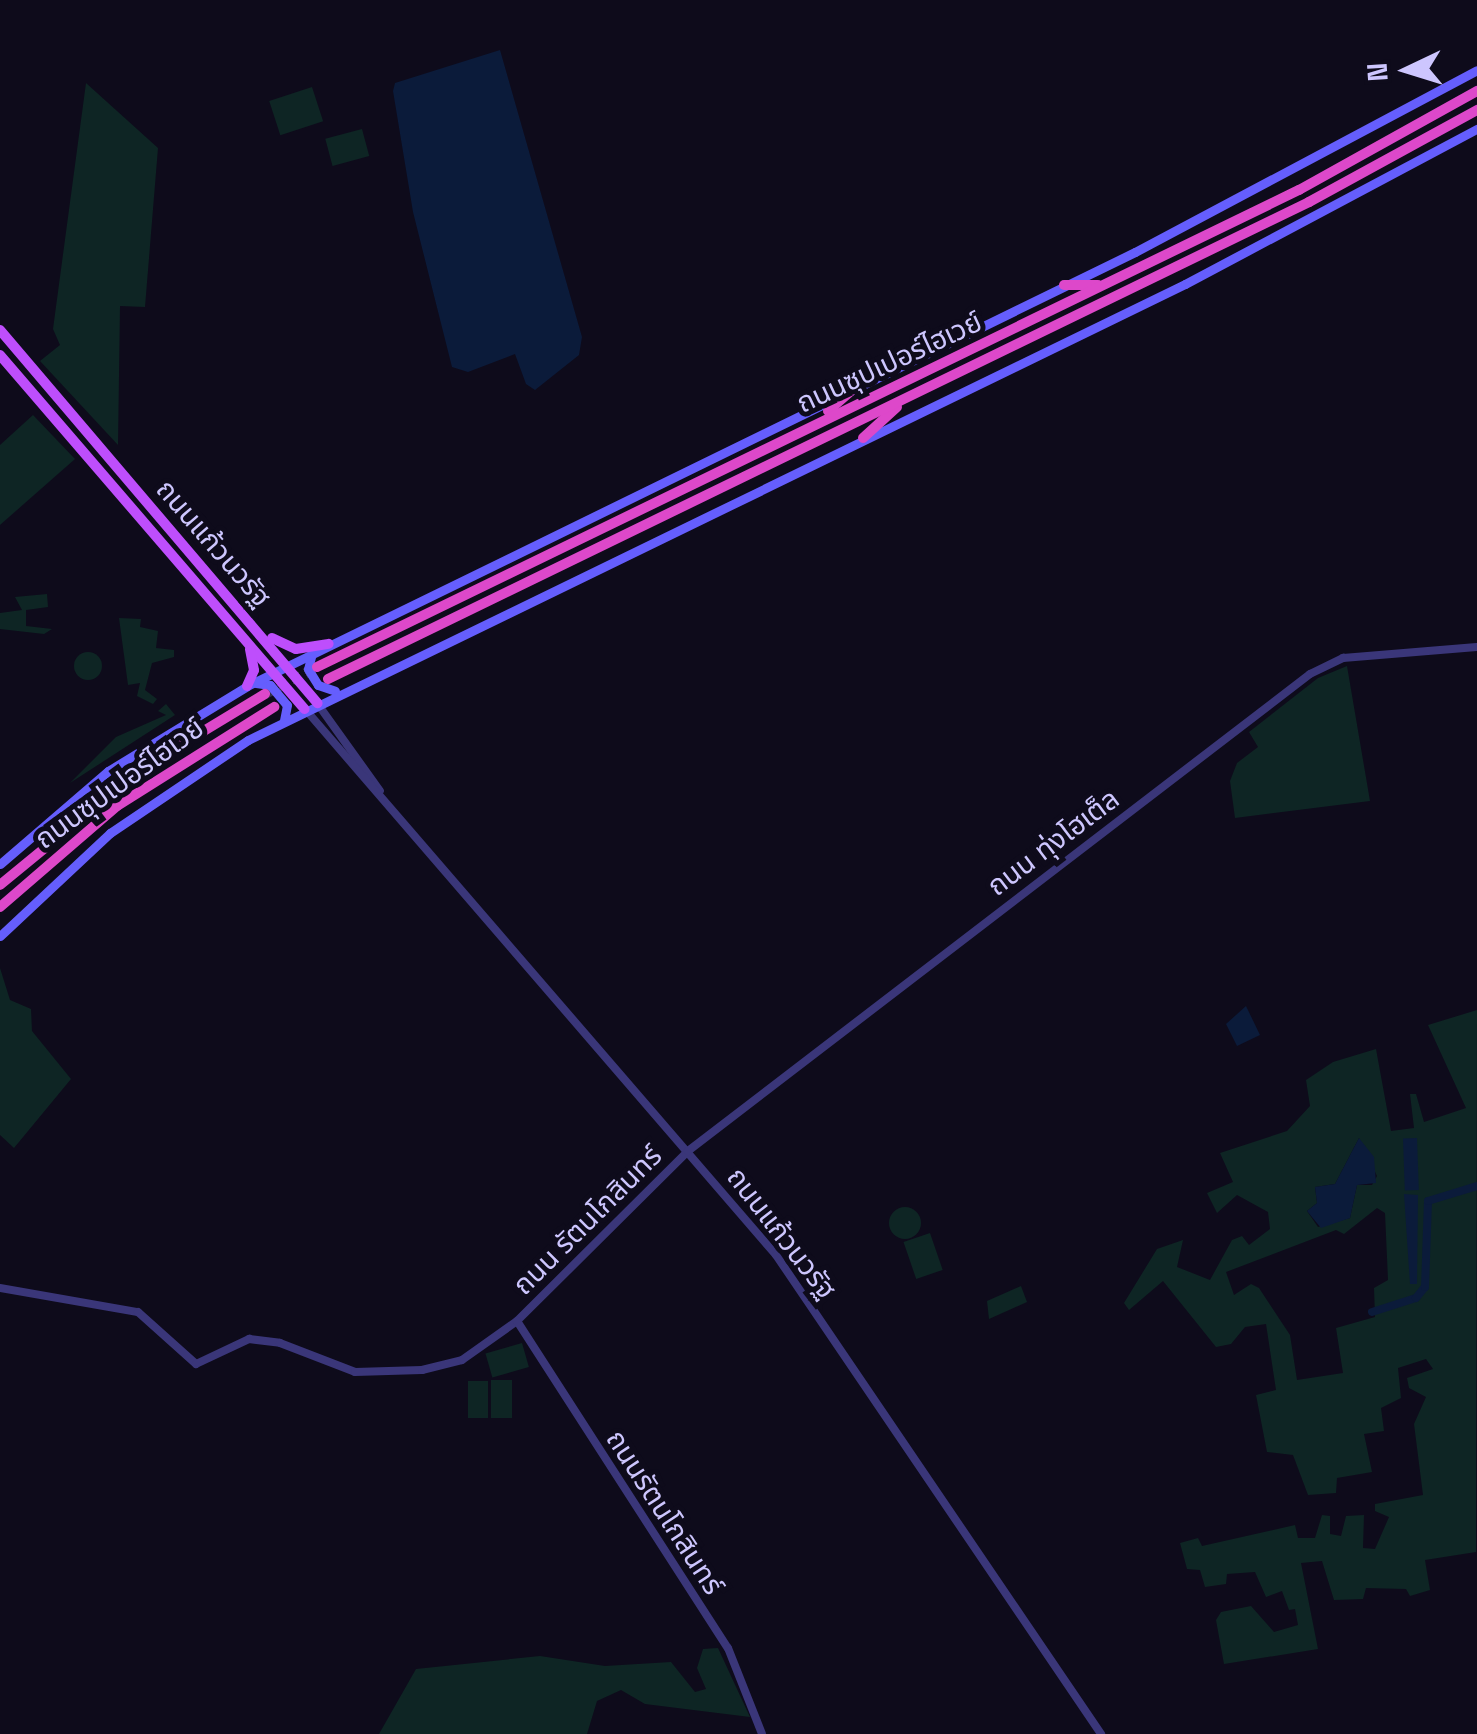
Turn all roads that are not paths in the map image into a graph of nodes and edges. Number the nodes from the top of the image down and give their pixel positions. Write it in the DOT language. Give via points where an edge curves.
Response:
graph roads {
  1 [pos="1477,70"];
  2 [pos="1477,92"];
  3 [pos="1477,110"];
  4 [pos="1477,129"];
  5 [pos="1104,284"];
  6 [pos="1064,286"];
  7 [pos="0,330"];
  8 [pos="14,346"];
  9 [pos="2,357"];
  10 [pos="858,385"];
  11 [pos="905,400"];
  12 [pos="816,422"];
  13 [pos="862,438"];
  14 [pos="255,626"];
  15 [pos="245,637"];
  16 [pos="329,644"];
  17 [pos="1477,647"];
  18 [pos="313,652"];
  19 [pos="288,665"];
  20 [pos="317,667"];
  21 [pos="274,672"];
  22 [pos="328,679"];
  23 [pos="250,684"];
  24 [pos="338,692"];
  25 [pos="265,694"];
  26 [pos="317,703"];
  27 [pos="274,706"];
  28 [pos="305,709"];
  29 [pos="284,720"];
  30 [pos="382,795"];
  31 [pos="0,864"];
  32 [pos="0,885"];
  33 [pos="0,907"];
  34 [pos="0,936"];
  35 [pos="688,1151"];
  36 [pos="0,1288"];
  37 [pos="517,1321"];
  38 [pos="525,1334"];
  39 [pos="497,1337"];
  40 [pos="762,1734"];
  41 [pos="1100,1734"];
  1 -- 6 [label="main road"];
  2 -- 5 [label="highway, ถนนซุปเปอร์ไฮเวย์" via="1299,190"];
  3 -- 11 [label="highway, ถนนซุปเปอร์ไฮเวย์" via="1309,202"];
  4 -- 13 [label="main road" via="1186,284"];
  5 -- 6 [label="highway"];
  5 -- 12 [label="highway, ถนนซุปเปอร์ไฮเวย์"];
  6 -- 10 [label="main road"];
  7 -- 8 [label="main road, ถนนแก้วนวรัฐ"];
  8 -- 9 [label="main road"];
  8 -- 14 [label="main road, ถนนแก้วนวรัฐ"];
  9 -- 15 [label="main road, ถนนแก้วนวรัฐ"];
  10 -- 12 [label="highway"];
  10 -- 16 [label="main road"];
  11 -- 13 [label="highway"];
  11 -- 22 [label="highway, ถนนซุปเปอร์ไฮเวย์"];
  12 -- 20 [label="highway, ถนนซุปเปอร์ไฮเวย์"];
  13 -- 24 [label="main road"];
  14 -- 16 [label="main road" via="288,648"];
  14 -- 19 [label="main road, ถนนแก้วนวรัฐ"];
  15 -- 21 [label="main road, ถนนแก้วนวรัฐ"];
  15 -- 23 [label="main road" via="254,661"];
  16 -- 18 [label="main road"];
  17 -- 35 [label="street, ถนน ทุ่งโฮเต็ล" via="1343,658 1310,674"];
  18 -- 19 [label="main road"];
  18 -- 24 [label="main road" via="308,668 318,686"];
  19 -- 21 [label="main road"];
  19 -- 26 [label="main road, ถนนแก้วนวรัฐ"];
  21 -- 23 [label="main road"];
  21 -- 28 [label="main road, ถนนแก้วนวรัฐ"];
  23 -- 29 [label="main road" via="272,687 287,704"];
  23 -- 31 [label="main road" via="108,772"];
  24 -- 26 [label="main road"];
  25 -- 32 [label="highway, ถนนซุปเปอร์ไฮเวย์" via="141,769"];
  26 -- 28 [label="main road"];
  26 -- 30 [label="street, ถนนแก้วนวรัฐ"];
  27 -- 33 [label="highway, ถนนซุปเปอร์ไฮเวย์" via="118,806"];
  28 -- 29 [label="main road"];
  28 -- 30 [label="street, ถนนแก้วนวรัฐ"];
  29 -- 34 [label="main road" via="110,833"];
  30 -- 35 [label="street, ถนนแก้วนวรัฐ"];
  35 -- 37 [label="street, ถนน รัตนโกสินทร์"];
  35 -- 41 [label="street, ถนนแก้วนวรัฐ" via="810,1303"];
  36 -- 39 [label="street, ถนน รัตนโกสินทร์" via="138,1312 196,1364 230,1342 249,1339 280,1343 355,1372 422,1370 462,1360"];
  37 -- 38 [label="street, ถนนรัตนโกสินทร์"];
  37 -- 39 [label="street, ถนน รัตนโกสินทร์"];
  38 -- 39 [label="street"];
  38 -- 40 [label="street, ถนนรัตนโกสินทร์" via="728,1648"];
}
